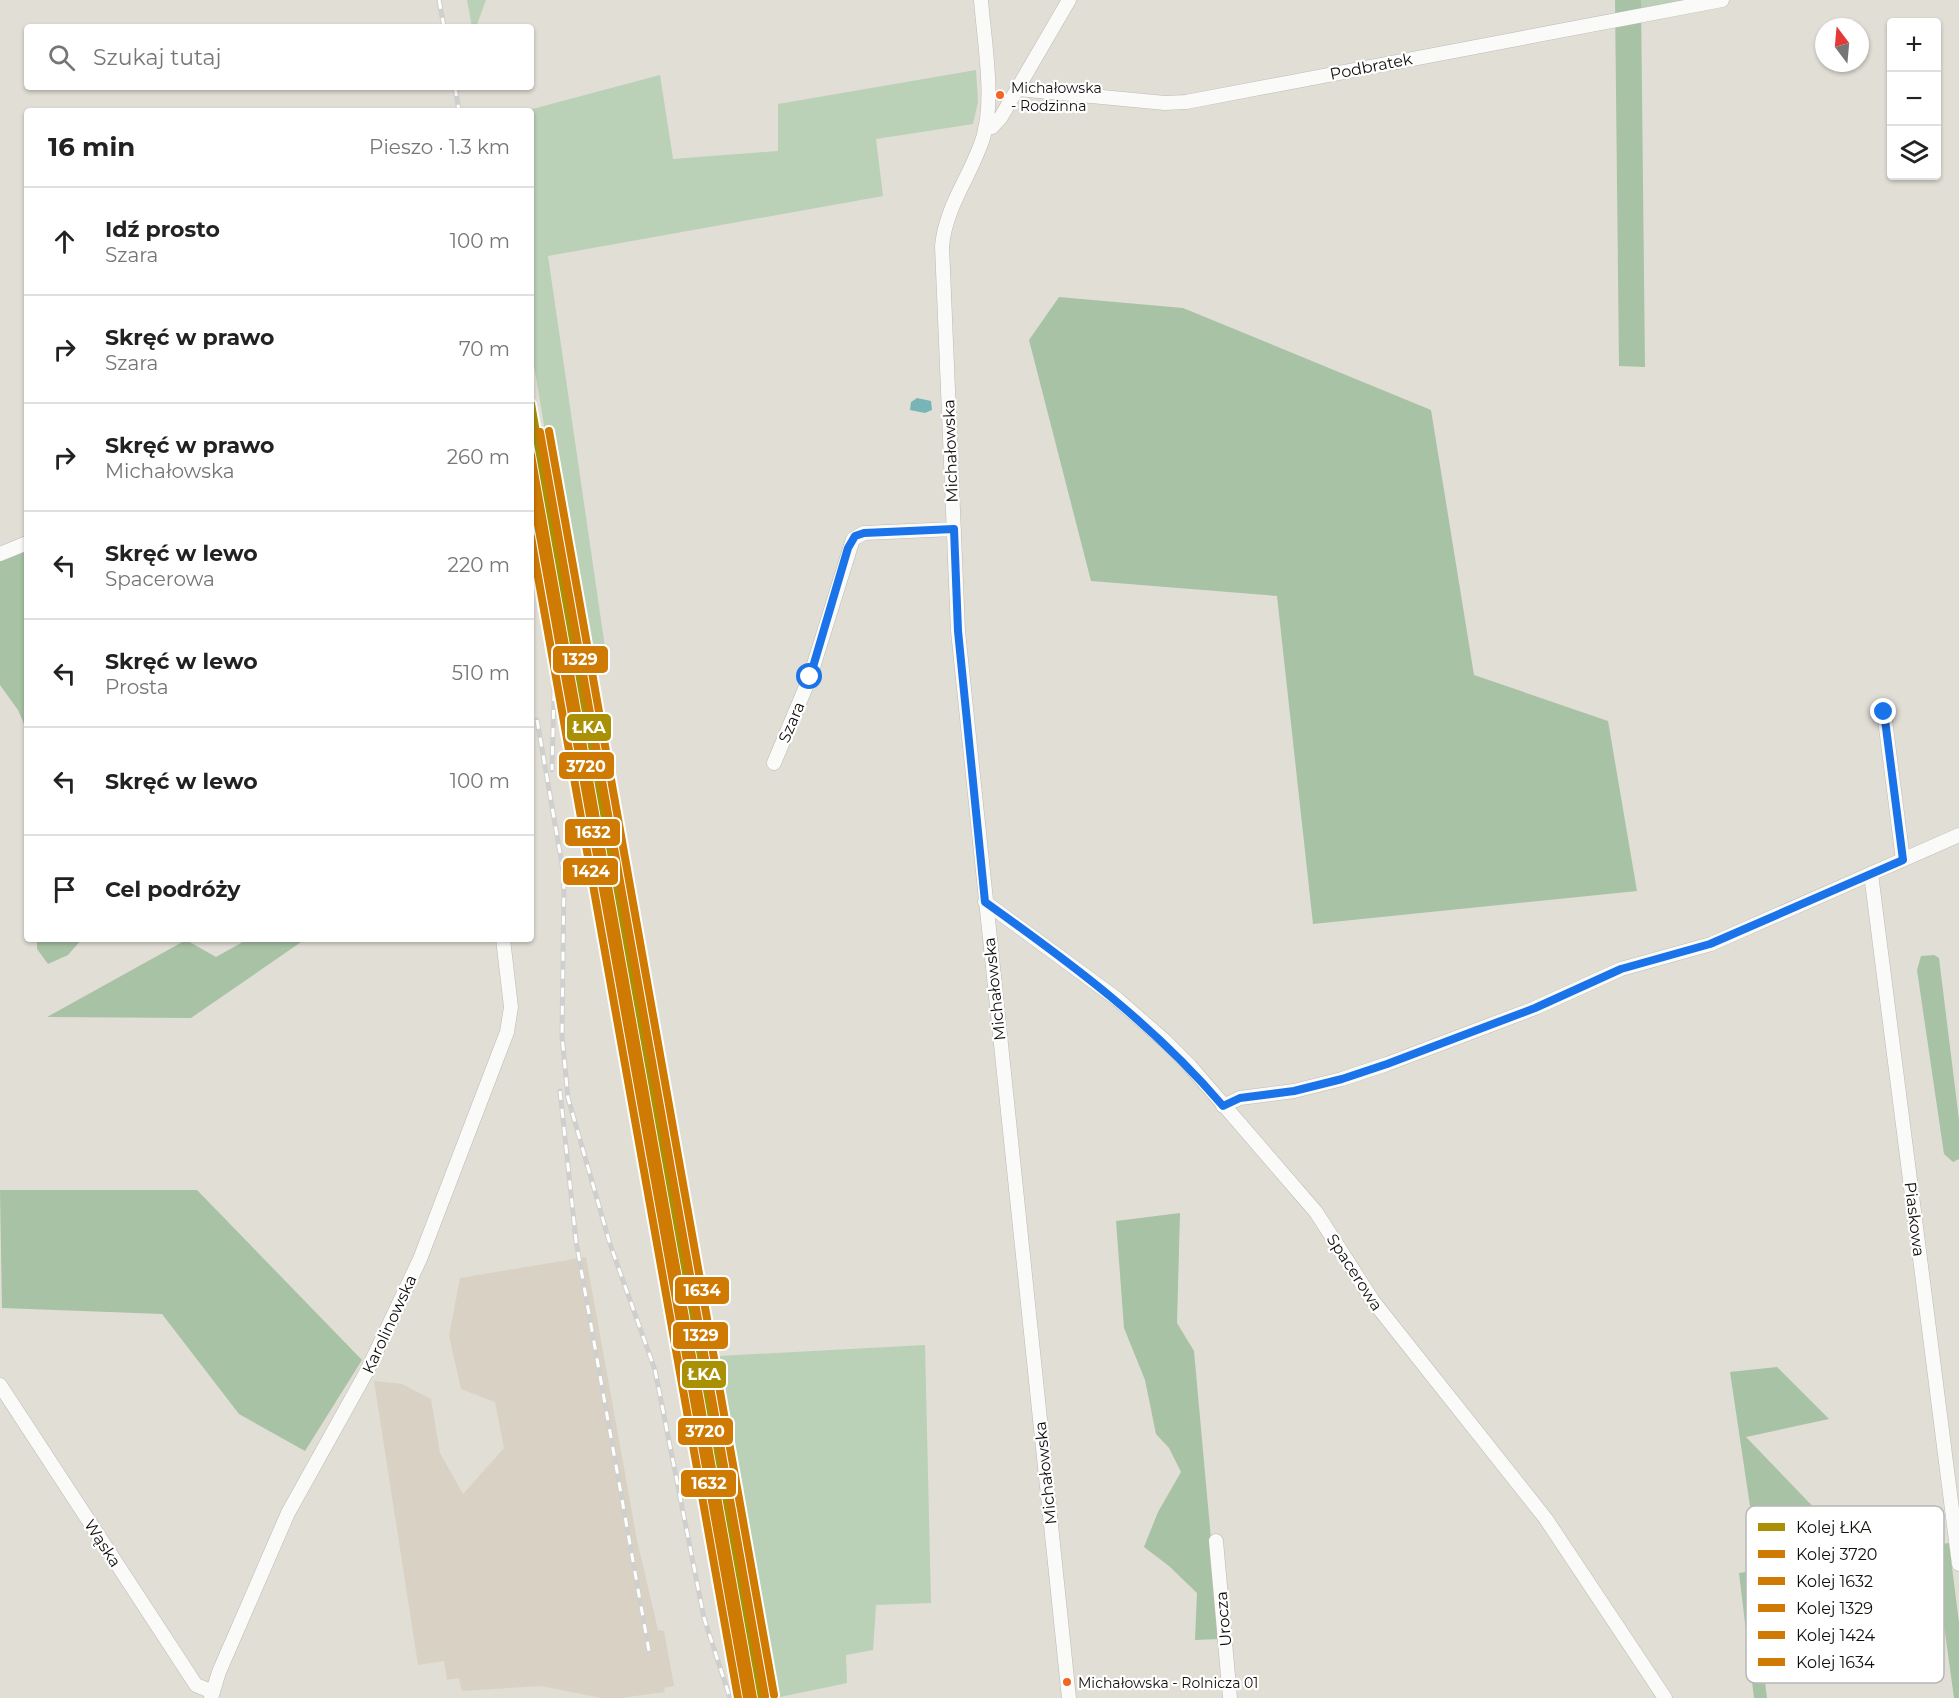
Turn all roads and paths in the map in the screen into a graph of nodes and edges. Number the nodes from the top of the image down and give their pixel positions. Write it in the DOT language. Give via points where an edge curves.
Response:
graph roads {
  1 [pos="981,0"];
  2 [pos="1069,0"];
  3 [pos="1722,0"];
  4 [pos="1018,89"];
  5 [pos="985,129"];
  6 [pos="954,529"];
  7 [pos="24,544"];
  8 [pos="0,554"];
  9 [pos="1884,712"];
  10 [pos="774,763"];
  11 [pos="1959,835"];
  12 [pos="1903,860"];
  13 [pos="1871,874"];
  14 [pos="985,902"];
  15 [pos="502,942"];
  16 [pos="1223,1106"];
  17 [pos="0,1385"];
  18 [pos="1216,1540"];
  19 [pos="1959,1564"];
  20 [pos="213,1696"];
  21 [pos="1069,1698"];
  22 [pos="1230,1698"];
  23 [pos="1665,1698"];
  1 -- 5 [label="street, Michałowska" via="986,61"];
  2 -- 4 [label="street"];
  3 -- 4 [label="street, Podbratek" via="1186,102"];
  4 -- 5 [label="street" via="1001,117"];
  5 -- 6 [label="street, Michałowska" via="951,206 942,246"];
  6 -- 10 [label="street, Szara" via="864,533 852,539 810,677"];
  6 -- 14 [label="street, Michałowska" via="958,631"];
  7 -- 8 [label="street"];
  9 -- 12 [label="street"];
  11 -- 12 [label="street"];
  12 -- 13 [label="street"];
  13 -- 16 [label="street" via="1710,944 1621,969 1535,1008 1387,1064 1294,1091 1240,1098"];
  13 -- 19 [label="street, Piaskowa"];
  14 -- 16 [label="street, Spacerowa" via="1117,999 1183,1059"];
  14 -- 21 [label="street, Michałowska"];
  15 -- 20 [label="street, Karolinowska" via="511,1007 507,1032 432,1226 367,1371 288,1513"];
  16 -- 23 [label="street, Spacerowa" via="1316,1212 1373,1301 1546,1519"];
  17 -- 20 [label="street, Wąska" via="196,1685"];
  18 -- 22 [label="street, Urocza"];
}
